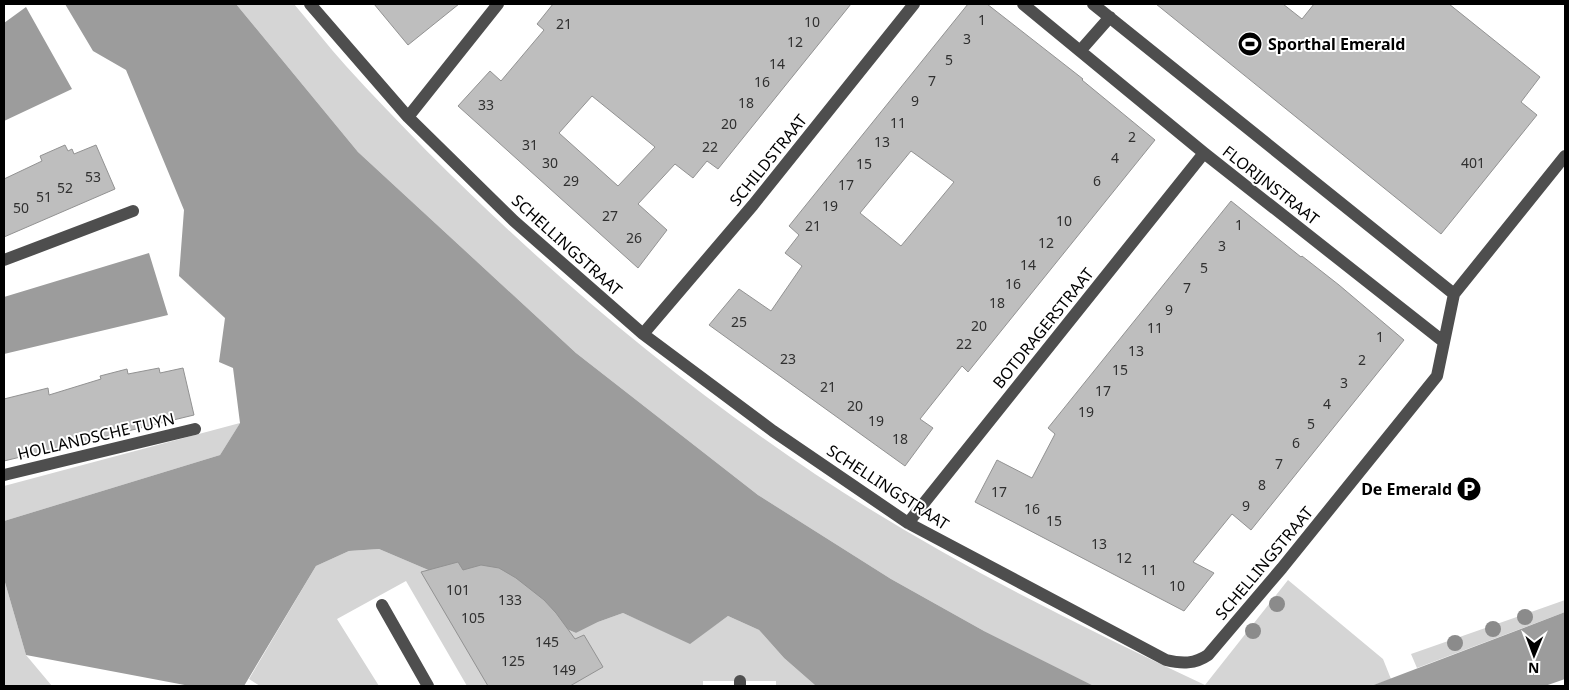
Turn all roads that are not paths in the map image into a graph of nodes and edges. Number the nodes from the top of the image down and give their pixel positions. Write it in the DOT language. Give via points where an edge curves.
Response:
graph roads {
  1 [pos="310,4"];
  2 [pos="498,4"];
  3 [pos="914,4"];
  4 [pos="1023,4"];
  5 [pos="1093,4"];
  6 [pos="1110,17"];
  7 [pos="1080,51"];
  8 [pos="408,117"];
  9 [pos="1204,153"];
  10 [pos="1565,156"];
  11 [pos="133,211"];
  12 [pos="4,260"];
  13 [pos="1454,294"];
  14 [pos="643,334"];
  15 [pos="1444,342"];
  16 [pos="196,429"];
  17 [pos="4,475"];
  18 [pos="908,523"];
  19 [pos="382,604"];
  20 [pos="428,686"];
  1 -- 8 [label="street, SCHELLINGSTRAAT"];
  2 -- 8 [label="street"];
  3 -- 14 [label="street, SCHILDSTRAAT" via="753,205"];
  4 -- 7 [label="street, FLORIJNSTRAAT"];
  5 -- 6 [label="street, FLORIJNSTRAAT"];
  6 -- 7 [label="street"];
  6 -- 13 [label="street, FLORIJNSTRAAT"];
  7 -- 9 [label="street, FLORIJNSTRAAT"];
  8 -- 14 [label="street, SCHELLINGSTRAAT" via="514,220"];
  9 -- 15 [label="street, FLORIJNSTRAAT"];
  9 -- 18 [label="street, BOTDRAGERSTRAAT"];
  10 -- 13 [label="street"];
  11 -- 12 [label="street"];
  13 -- 15 [label="street, SCHELLINGSTRAAT"];
  14 -- 18 [label="street, SCHELLINGSTRAAT" via="773,431"];
  15 -- 18 [label="street, SCHELLINGSTRAAT" via="1437,376 1282,568 1200,661 1178,663 1166,660"];
  16 -- 17 [label="street, HOLLANDSCHE TUYN"];
  19 -- 20 [label="street"];
}
